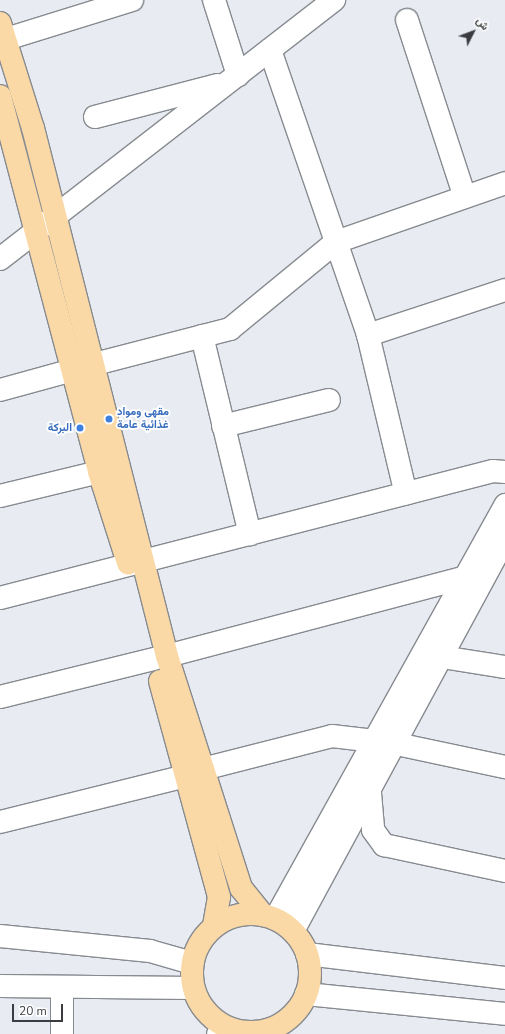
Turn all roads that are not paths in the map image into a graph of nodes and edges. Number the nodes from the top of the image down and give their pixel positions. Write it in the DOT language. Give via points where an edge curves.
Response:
graph roads {
  1 [pos="132,0"];
  2 [pos="214,0"];
  3 [pos="325,3"];
  4 [pos="407,20"];
  5 [pos="3,31"];
  6 [pos="270,50"];
  7 [pos="232,79"];
  8 [pos="0,96"];
  9 [pos="95,117"];
  10 [pos="505,183"];
  11 [pos="465,197"];
  12 [pos="46,224"];
  13 [pos="336,242"];
  14 [pos="0,260"];
  15 [pos="505,290"];
  16 [pos="368,335"];
  17 [pos="202,336"];
  18 [pos="82,368"];
  19 [pos="0,390"];
  20 [pos="329,400"];
  21 [pos="223,426"];
  22 [pos="99,472"];
  23 [pos="505,472"];
  24 [pos="406,494"];
  25 [pos="0,496"];
  26 [pos="505,505"];
  27 [pos="250,534"];
  28 [pos="505,539"];
  29 [pos="135,562"];
  30 [pos="466,576"];
  31 [pos="0,598"];
  32 [pos="160,657"];
  33 [pos="442,658"];
  34 [pos="505,668"];
  35 [pos="0,697"];
  36 [pos="382,742"];
  37 [pos="505,767"];
  38 [pos="194,772"];
  39 [pos="370,793"];
  40 [pos="1,818"];
  41 [pos="505,872"];
  42 [pos="269,917"];
  43 [pos="214,926"];
  44 [pos="293,931"];
  45 [pos="0,936"];
  46 [pos="307,954"];
  47 [pos="192,964"];
  48 [pos="505,978"];
  49 [pos="0,986"];
  50 [pos="62,986"];
  51 [pos="193,988"];
  52 [pos="301,1003"];
  53 [pos="505,1014"];
  54 [pos="230,1031"];
  55 [pos="62,1034"];
  56 [pos="296,1034"];
  1 -- 5 [label="street"];
  2 -- 7 [label="street"];
  3 -- 6 [label="street"];
  4 -- 11 [label="street"];
  5 -- 12 [label="main road" via="32,128"];
  6 -- 7 [label="street"];
  6 -- 13 [label="street"];
  7 -- 9 [label="street"];
  7 -- 12 [label="street"];
  8 -- 12 [label="main road"];
  10 -- 11 [label="street"];
  11 -- 13 [label="street"];
  12 -- 14 [label="street"];
  12 -- 18 [label="main road"];
  13 -- 16 [label="street"];
  13 -- 17 [label="street" via="230,329"];
  15 -- 16 [label="street"];
  16 -- 24 [label="street"];
  17 -- 18 [label="street"];
  17 -- 21 [label="street"];
  18 -- 19 [label="street"];
  18 -- 22 [label="main road"];
  18 -- 29 [label="main road"];
  20 -- 21 [label="street"];
  21 -- 27 [label="street"];
  22 -- 25 [label="street"];
  22 -- 29 [label="main road"];
  23 -- 24 [label="street" via="493,471"];
  24 -- 27 [label="street"];
  26 -- 30 [label="street"];
  27 -- 29 [label="street"];
  28 -- 33 [label="street"];
  29 -- 31 [label="street"];
  29 -- 32 [label="main road"];
  30 -- 32 [label="street"];
  30 -- 36 [label="street"];
  32 -- 35 [label="street"];
  32 -- 38 [label="main road"];
  33 -- 34 [label="street"];
  33 -- 36 [label="street"];
  36 -- 37 [label="street"];
  36 -- 38 [label="street" via="332,736"];
  36 -- 39 [label="street"];
  36 -- 42 [label="street"];
  38 -- 40 [label="street"];
  38 -- 42 [label="main road" via="241,888"];
  38 -- 43 [label="main road" via="219,897"];
  39 -- 41 [label="street" via="373,830 384,845"];
  39 -- 44 [label="street" via="313,888"];
  42 -- 43 [label="main road" via="246,914"];
  42 -- 44 [label="main road"];
  43 -- 47 [label="main road" via="196,949"];
  44 -- 46 [label="main road"];
  45 -- 47 [label="street" via="150,951"];
  46 -- 48 [label="street"];
  46 -- 52 [label="main road" via="310,974"];
  47 -- 51 [label="main road"];
  49 -- 50 [label="street"];
  50 -- 51 [label="street"];
  50 -- 55 [label="street"];
  51 -- 54 [label="main road" via="210,1016"];
  52 -- 53 [label="street"];
  52 -- 54 [label="main road" via="279,1025 259,1032"];
  52 -- 56 [label="main road"];
}
